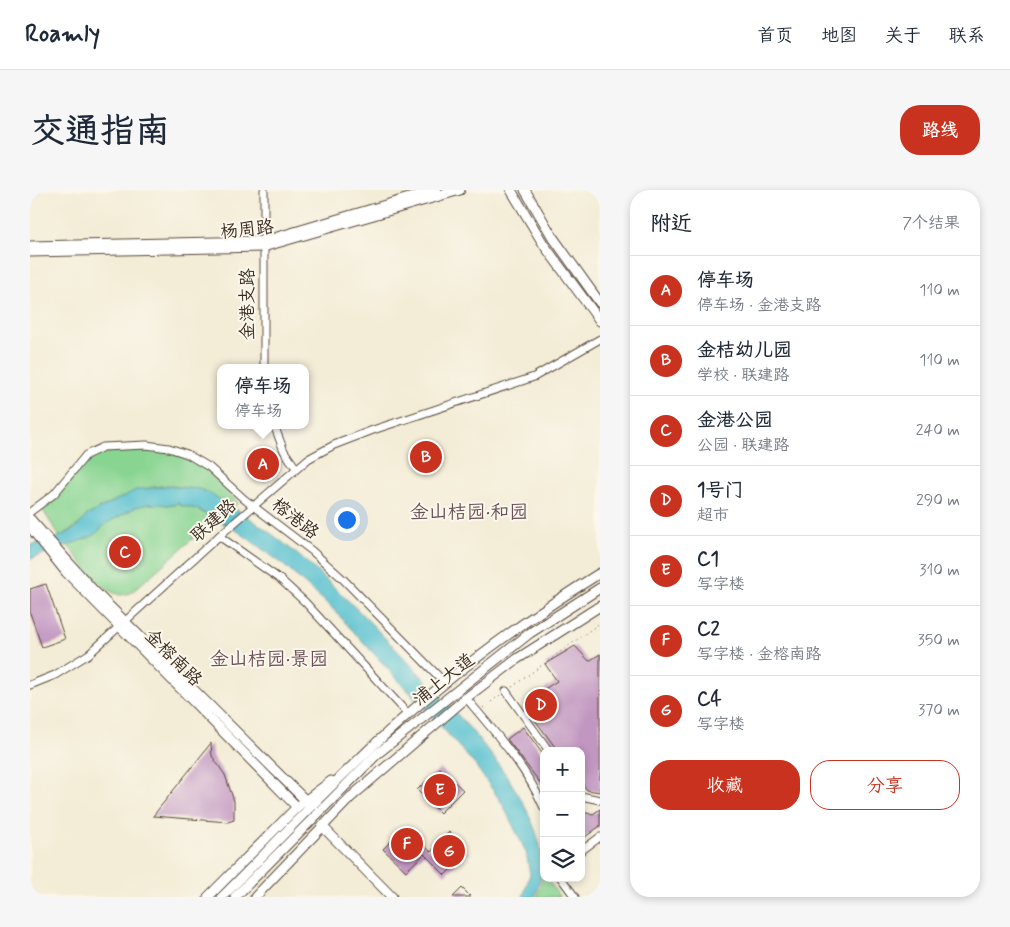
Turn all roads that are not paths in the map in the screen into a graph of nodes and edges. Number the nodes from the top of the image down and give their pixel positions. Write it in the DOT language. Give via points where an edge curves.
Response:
graph roads {
  1 [pos="264,190"];
  2 [pos="436,190"];
  3 [pos="460,190"];
  4 [pos="511,190"];
  5 [pos="525,190"];
  6 [pos="264,244"];
  7 [pos="30,246"];
  8 [pos="30,252"];
  9 [pos="600,303"];
  10 [pos="600,321"];
  11 [pos="600,339"];
  12 [pos="264,364"];
  13 [pos="276,429"];
  14 [pos="296,468"];
  15 [pos="253,506"];
  16 [pos="30,512"];
  17 [pos="30,519"];
  18 [pos="30,528"];
  19 [pos="219,536"];
  20 [pos="600,573"];
  21 [pos="600,588"];
  22 [pos="600,606"];
  23 [pos="122,624"];
  24 [pos="445,683"];
  25 [pos="30,684"];
  26 [pos="506,691"];
  27 [pos="466,698"];
  28 [pos="408,714"];
  29 [pos="546,747"];
  30 [pos="350,768"];
  31 [pos="585,797"];
  32 [pos="540,799"];
  33 [pos="304,800"];
  34 [pos="600,800"];
  35 [pos="297,807"];
  36 [pos="322,826"];
  37 [pos="600,837"];
  38 [pos="585,848"];
  39 [pos="564,882"];
  40 [pos="208,897"];
  41 [pos="222,897"];
  42 [pos="235,897"];
  43 [pos="255,897"];
  44 [pos="392,897"];
  45 [pos="575,897"];
  1 -- 6 [label="street, 金港支路"];
  2 -- 6 [label="main road, 杨周路"];
  3 -- 6 [label="main road, 杨周路"];
  4 -- 10 [label="main road" via="544,245"];
  5 -- 9 [label="main road" via="552,236"];
  6 -- 7 [label="main road, 杨周路"];
  6 -- 8 [label="main road, 杨周路"];
  6 -- 12 [label="street, 金港支路"];
  11 -- 14 [label="street, 联建路" via="534,377 353,437 315,454"];
  13 -- 14 [label="street" via="284,451"];
  14 -- 15 [label="street, 联建路"];
  15 -- 16 [label="street, 榕港路" via="197,458 160,446 116,445 103,447 86,456 54,494"];
  15 -- 19 [label="street, 联建路"];
  15 -- 24 [label="street, 榕港路" via="343,579"];
  17 -- 23 [label="main road"];
  18 -- 23 [label="main road, 金榕南路" via="57,563"];
  19 -- 23 [label="street, 联建路"];
  19 -- 28 [label="street" via="305,602"];
  20 -- 24 [label="main road, 浦上大道" via="562,596"];
  21 -- 42 [label="main road, 浦上大道" via="530,633 376,754"];
  22 -- 27 [label="main road" via="525,654"];
  23 -- 25 [label="street, 联建路" via="80,661 56,675"];
  23 -- 33 [label="main road"];
  23 -- 35 [label="main road, 金榕南路"];
  24 -- 28 [label="main road, 浦上大道"];
  26 -- 29 [label="street"];
  27 -- 32 [label="street"];
  27 -- 36 [label="main road"];
  28 -- 30 [label="main road, 浦上大道"];
  30 -- 33 [label="main road, 浦上大道"];
  30 -- 41 [label="main road, 浦上大道"];
  31 -- 34 [label="street"];
  33 -- 35 [label="main road, 浦上大道"];
  35 -- 40 [label="main road, 浦上大道"];
  36 -- 43 [label="main road"];
  36 -- 44 [label="main road"];
  37 -- 38 [label="street"];
  39 -- 45 [label="street"];
}
